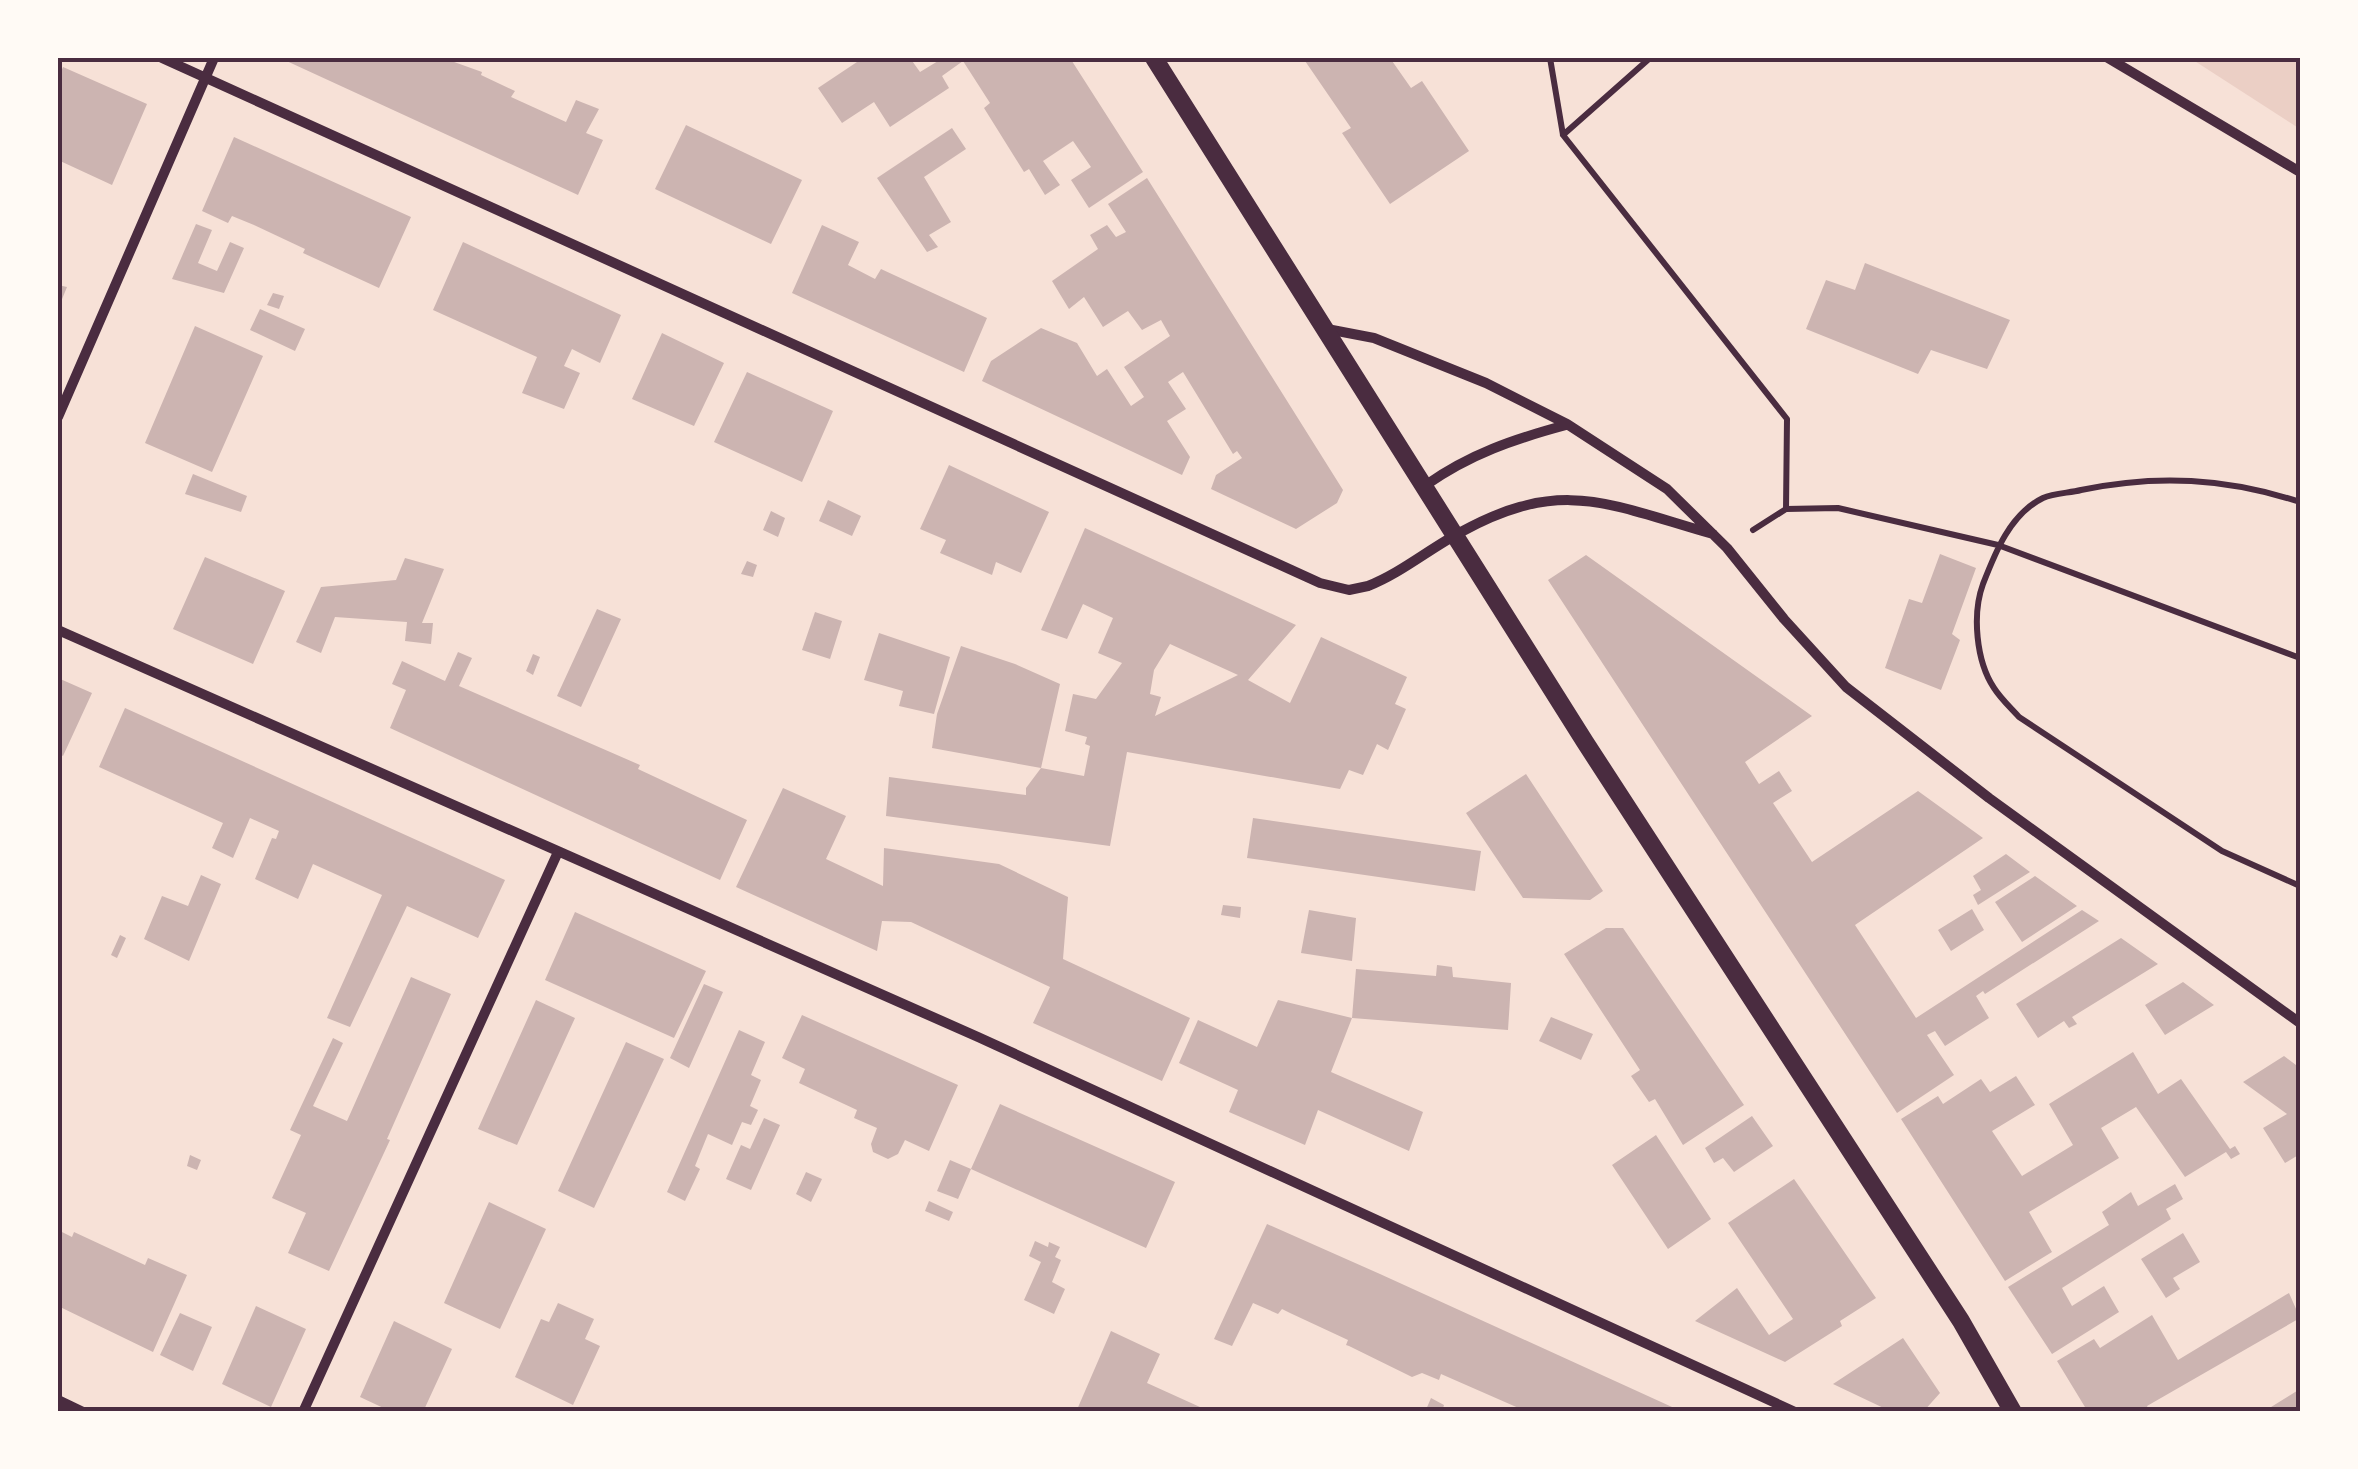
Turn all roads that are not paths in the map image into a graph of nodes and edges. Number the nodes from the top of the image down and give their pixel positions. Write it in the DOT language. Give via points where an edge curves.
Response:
graph roads {
  1 [pos="162,58"];
  2 [pos="214,58"];
  3 [pos="1154,58"];
  4 [pos="2108,58"];
  5 [pos="206,77"];
  6 [pos="2300,172"];
  7 [pos="1327,330"];
  8 [pos="58,417"];
  9 [pos="1567,424"];
  10 [pos="1426,485"];
  11 [pos="1457,534"];
  12 [pos="1713,534"];
  13 [pos="58,630"];
  14 [pos="558,852"];
  15 [pos="2300,1023"];
  16 [pos="58,1400"];
  17 [pos="82,1412"];
  18 [pos="302,1412"];
  19 [pos="1795,1412"];
  20 [pos="2014,1412"];
  1 -- 5 [label="street"];
  2 -- 5 [label="street"];
  3 -- 7 [label="street"];
  4 -- 6 [label="street"];
  5 -- 8 [label="street"];
  5 -- 11 [label="street" via="1320,584 1368,586"];
  7 -- 9 [label="street" via="1374,338"];
  7 -- 10 [label="street"];
  9 -- 10 [label="street" via="1506,441"];
  9 -- 12 [label="street" via="1667,489"];
  10 -- 11 [label="street"];
  11 -- 12 [label="street" via="1541,500 1592,499"];
  11 -- 20 [label="street"];
  12 -- 15 [label="street" via="1846,687"];
  13 -- 14 [label="street"];
  14 -- 18 [label="street"];
  14 -- 19 [label="street"];
  16 -- 17 [label="street"];
}
